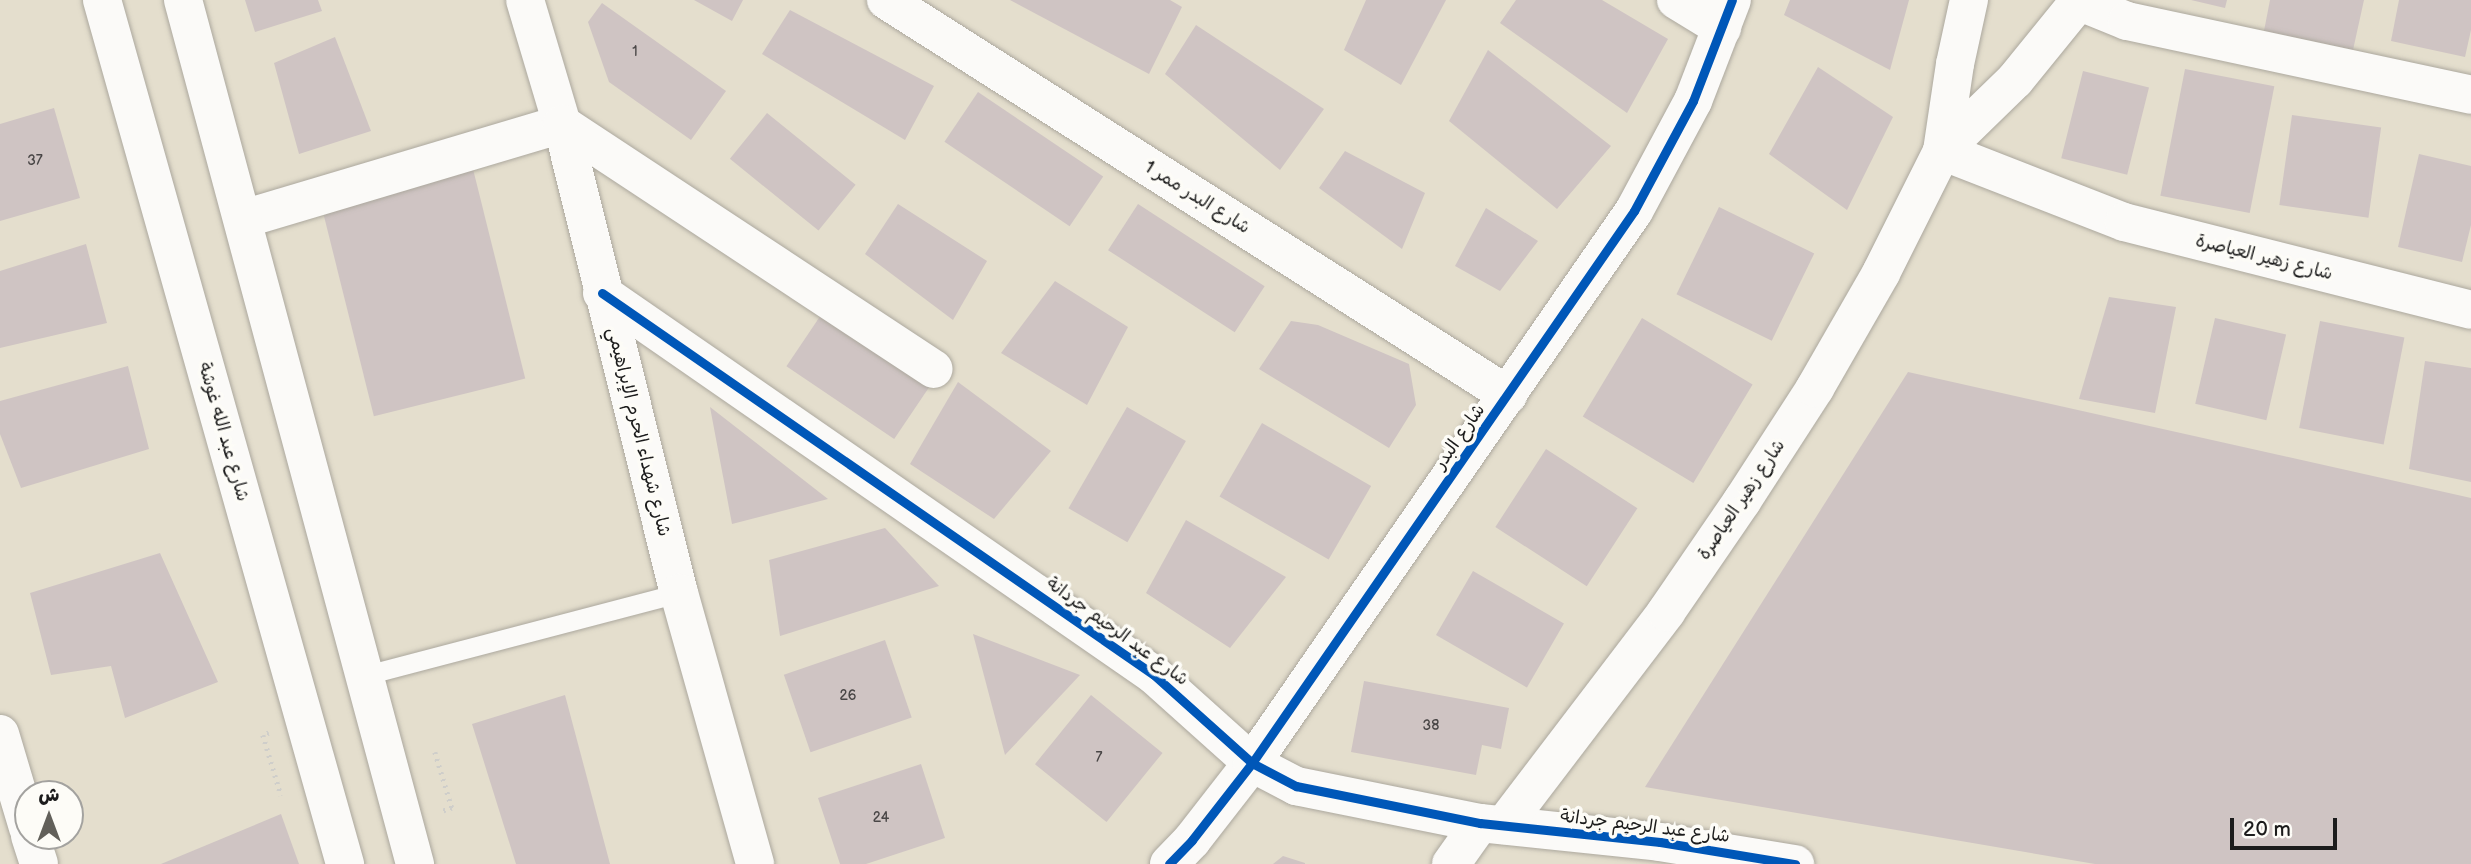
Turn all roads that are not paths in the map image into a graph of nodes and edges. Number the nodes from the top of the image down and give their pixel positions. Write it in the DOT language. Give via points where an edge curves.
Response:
graph roads {
  1 [pos="102,0"];
  2 [pos="183,0"];
  3 [pos="525,0"];
  4 [pos="886,0"];
  5 [pos="1676,0"];
  6 [pos="1969,0"];
  7 [pos="2080,1"];
  8 [pos="1727,14"];
  9 [pos="2471,94"];
  10 [pos="562,124"];
  11 [pos="1942,151"];
  12 [pos="243,219"];
  13 [pos="602,293"];
  14 [pos="2471,310"];
  15 [pos="934,369"];
  16 [pos="1508,396"];
  17 [pos="679,593"];
  18 [pos="366,675"];
  19 [pos="0,734"];
  20 [pos="1252,763"];
  21 [pos="14,781"];
  22 [pos="1492,824"];
  23 [pos="1654,853"];
  24 [pos="345,864"];
  25 [pos="415,864"];
  26 [pos="755,864"];
  27 [pos="1169,864"];
  28 [pos="1451,864"];
  29 [pos="1795,864"];
  1 -- 24 [label="street, شارع عبد الله غوشة"];
  2 -- 12 [label="street"];
  3 -- 10 [label="street, شارع شهداء الحرم الإبراهيمي"];
  4 -- 16 [label="street, شارع البدر ممر 1"];
  5 -- 8 [label="street"];
  6 -- 11 [label="street, شارع زهير العياصرة"];
  7 -- 9 [label="street" via="2127,20"];
  7 -- 11 [label="street, شارع زهير العياصرة" via="2015,80"];
  8 -- 16 [label="street, شارع البدر" via="1693,101 1634,211"];
  10 -- 12 [label="street"];
  10 -- 13 [label="street, شارع شهداء الحرم الإبراهيمي"];
  10 -- 15 [label="street"];
  11 -- 14 [label="street, شارع زهير العياصرة" via="2124,222"];
  11 -- 22 [label="street, شارع زهير العياصرة" via="1881,274 1742,501 1651,633"];
  12 -- 18 [label="street"];
  13 -- 17 [label="street, شارع شهداء الحرم الإبراهيمي"];
  13 -- 20 [label="street, شارع عبد الرحيم جردانة" via="1154,674"];
  16 -- 20 [label="street, شارع البدر"];
  17 -- 18 [label="lane"];
  17 -- 26 [label="street, شارع شهداء الحرم الإبراهيمي"];
  18 -- 25 [label="street"];
  19 -- 21 [label="street"];
  20 -- 22 [label="street, شارع عبد الرحيم جردانة" via="1296,786"];
  20 -- 27 [label="street, شارع البدر"];
  22 -- 23 [label="street, شارع عبد الرحيم جردانة"];
  22 -- 28 [label="street, شارع زهير العياصرة"];
  23 -- 29 [label="street, شارع عبد الرحيم جردانة"];
}
